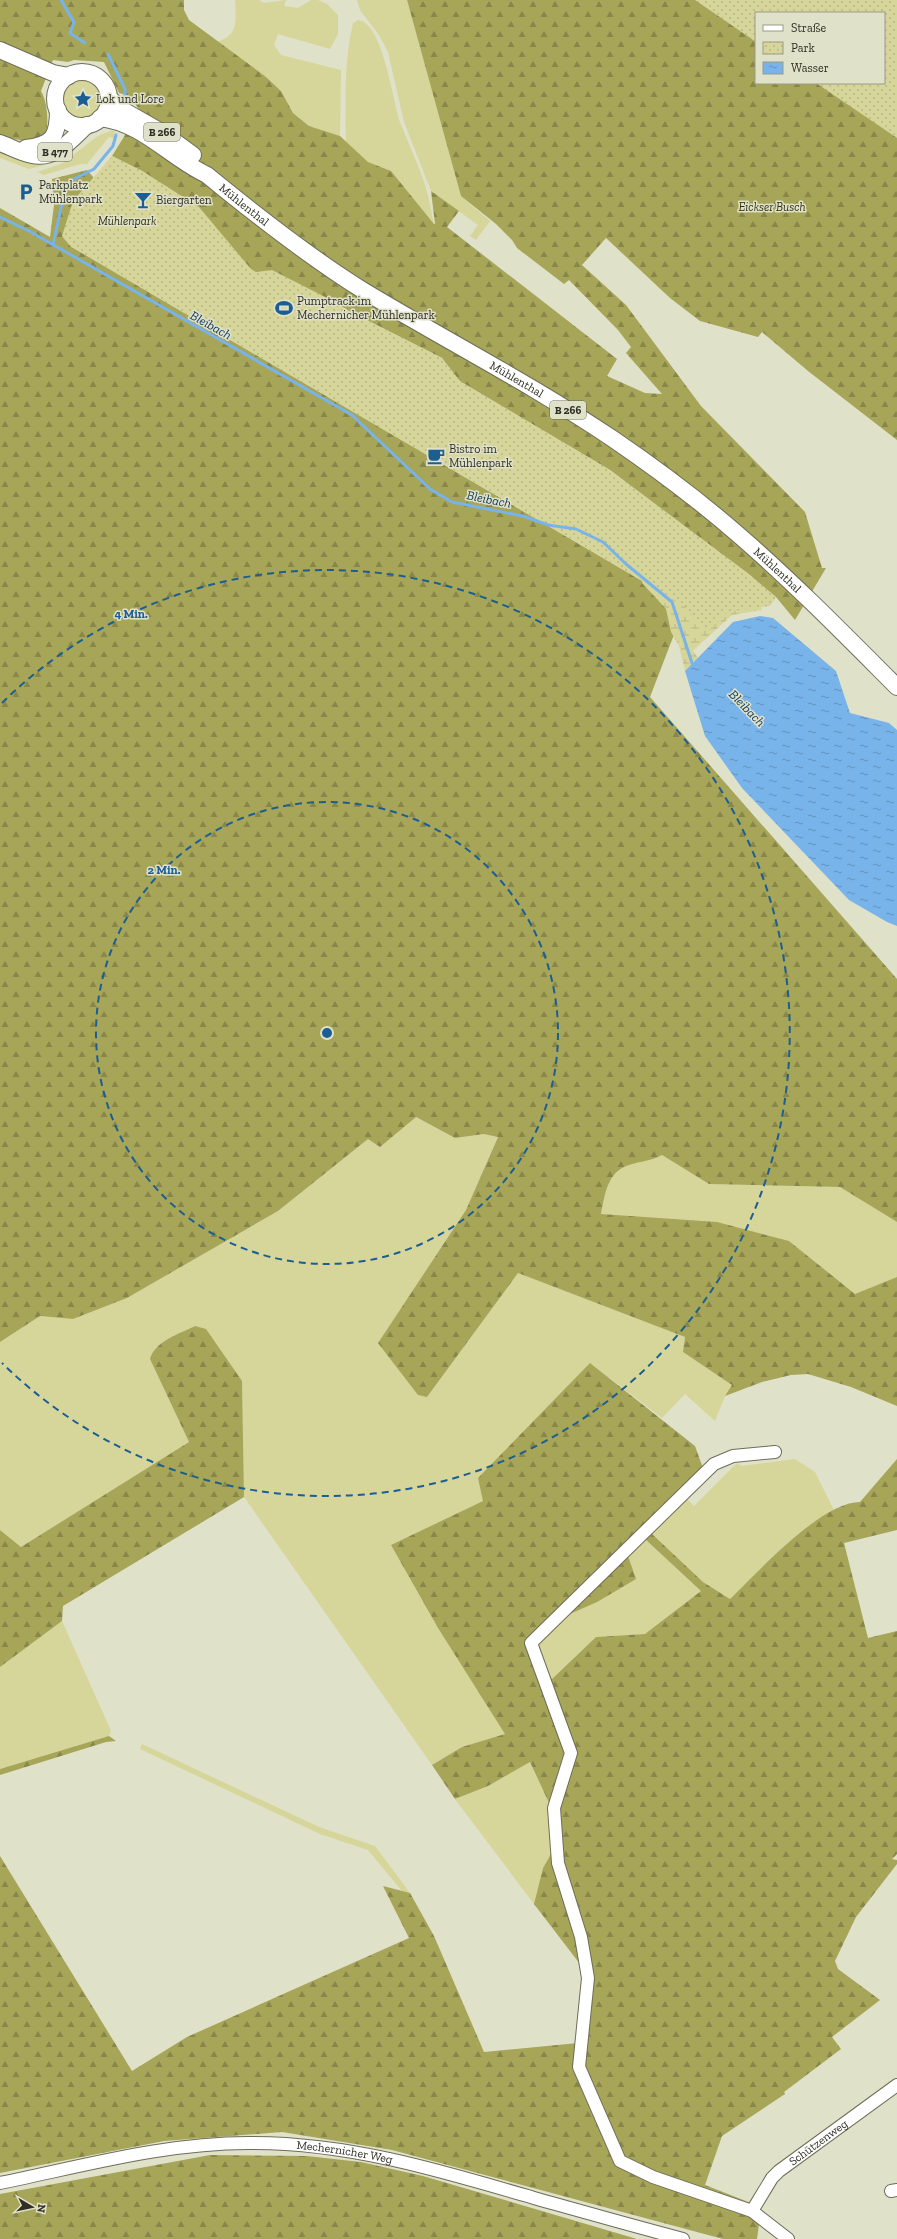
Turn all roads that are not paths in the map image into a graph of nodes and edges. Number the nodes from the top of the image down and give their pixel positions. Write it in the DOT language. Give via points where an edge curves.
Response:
graph roads {
  1 [pos="0,50"];
  2 [pos="0,60"];
  3 [pos="69,76"];
  4 [pos="109,98"];
  5 [pos="57,104"];
  6 [pos="94,122"];
  7 [pos="7,146"];
  8 [pos="207,175"];
  9 [pos="897,687"];
  10 [pos="775,1452"];
  11 [pos="897,2085"];
  12 [pos="0,2183"];
  13 [pos="752,2211"];
  14 [pos="683,2239"];
  15 [pos="788,2239"];
  1 -- 3 [label="main road" via="52,73"];
  2 -- 5 [label="main road" via="49,85"];
  3 -- 4 [label="main road" via="84,72 99,78 108,90"];
  3 -- 5 [label="main road" via="59,85"];
  4 -- 6 [label="main road" via="108,106"];
  4 -- 8 [label="main road, Mühlenthal / B 266" via="121,109 173,140 202,162"];
  5 -- 6 [label="main road" via="67,121 80,126"];
  5 -- 7 [label="main road, B 477" via="58,124 56,134 51,140 33,147"];
  6 -- 7 [label="main road, B 477" via="57,151 34,156"];
  6 -- 8 [label="main road, Mühlenthal / B 266" via="118,121 132,127 194,170"];
  8 -- 9 [label="main road, Mühlenthal / B 266" via="250,210 339,274 553,400 667,478 740,536"];
  10 -- 13 [label="street" via="732,1456 714,1464 531,1643 571,1753 554,1808 558,1863 581,1937 588,1978 579,2067 620,2161 653,2177"];
  11 -- 13 [label="street, Schützenweg" via="779,2171"];
  12 -- 14 [label="street, Mechernicher Weg" via="181,2148 252,2143 291,2145 362,2153 432,2168"];
  13 -- 15 [label="street"];
}
